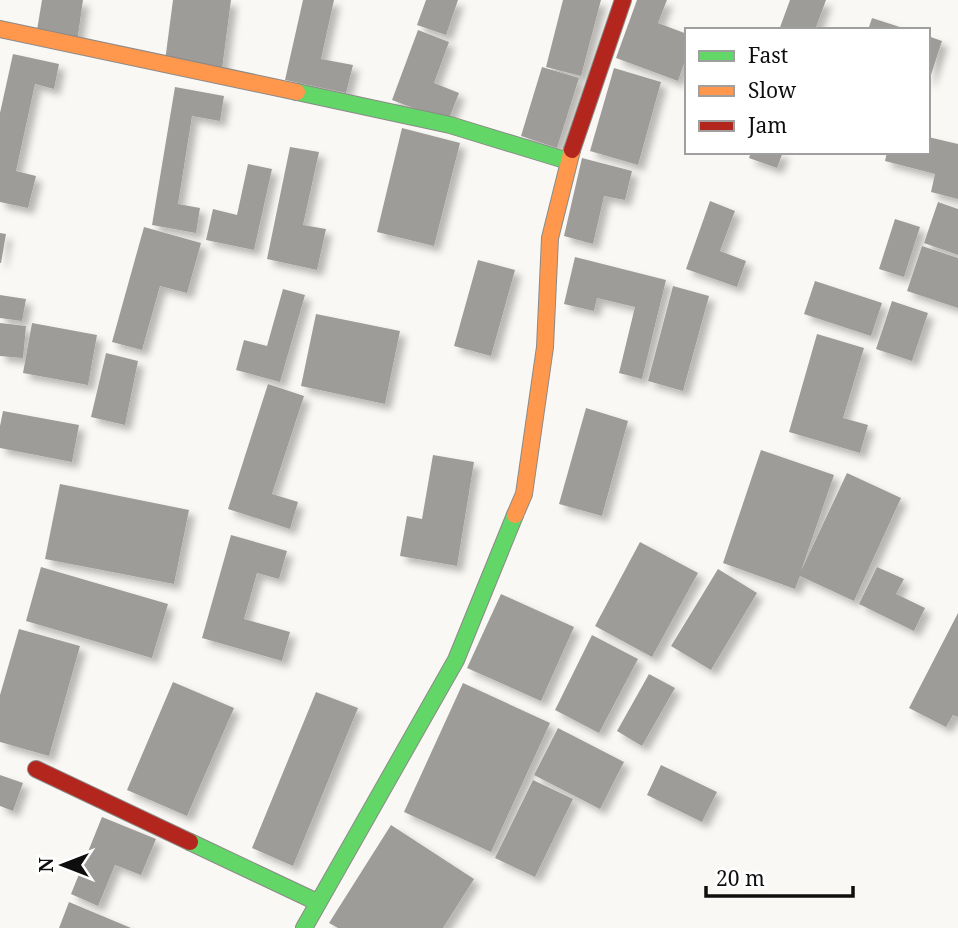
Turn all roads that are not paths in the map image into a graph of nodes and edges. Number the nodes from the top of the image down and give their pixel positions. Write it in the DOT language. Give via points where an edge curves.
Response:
graph roads {
  1 [pos="623,0"];
  2 [pos="0,29"];
  3 [pos="568,161"];
  4 [pos="36,769"];
  5 [pos="317,902"];
  6 [pos="304,928"];
  1 -- 3 [label="street"];
  2 -- 3 [label="street" via="450,125"];
  3 -- 5 [label="street" via="551,237 545,347 524,494 456,660"];
  4 -- 5 [label="street"];
  5 -- 6 [label="street"];
}
